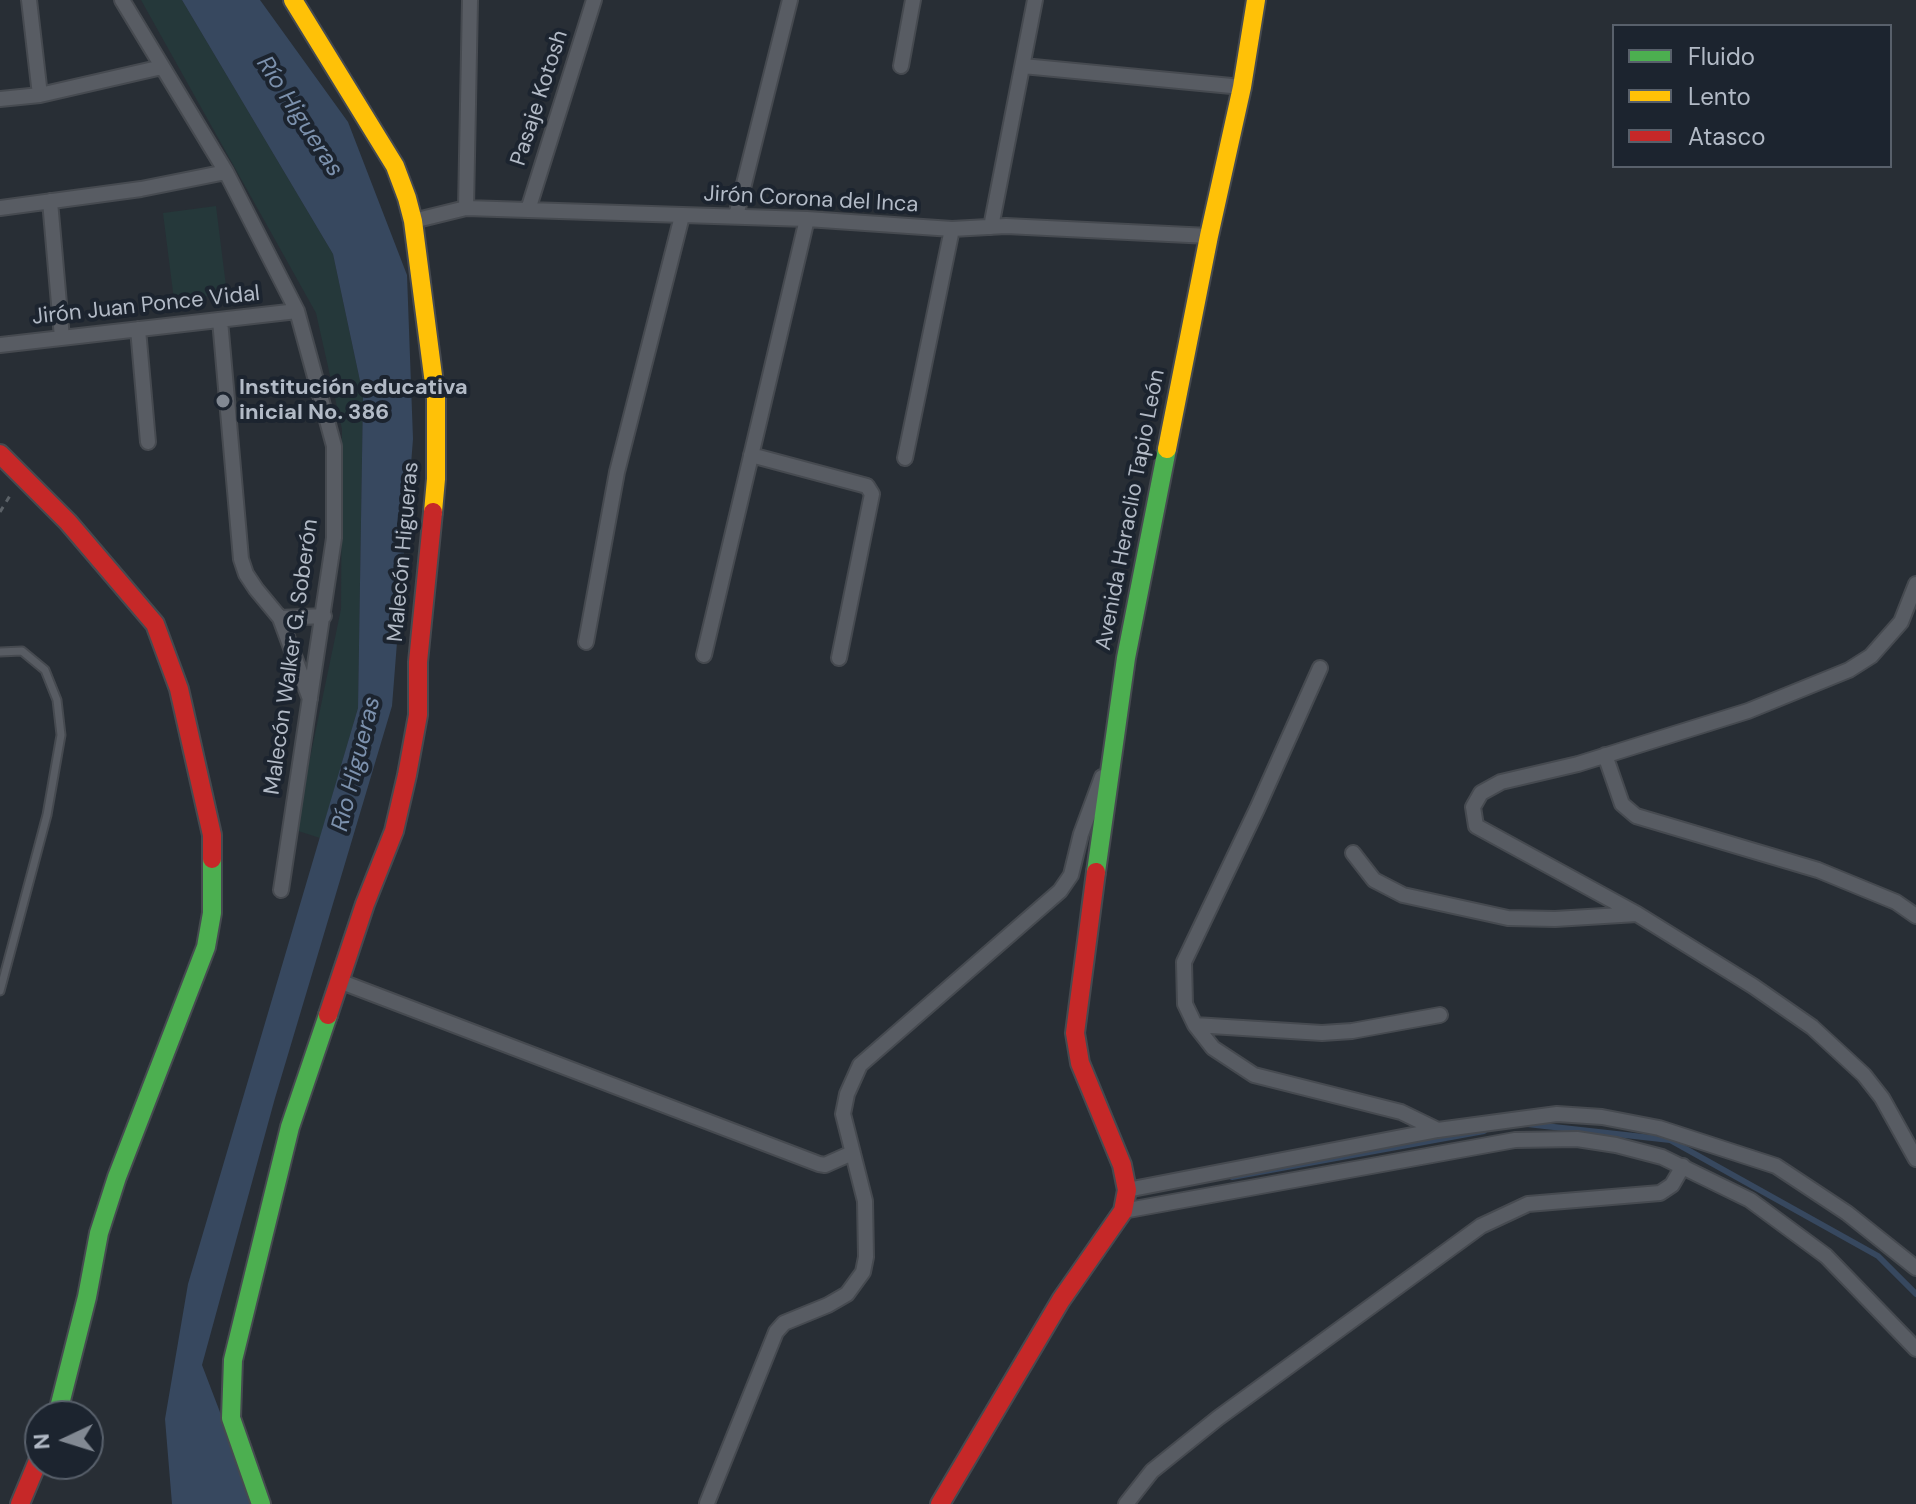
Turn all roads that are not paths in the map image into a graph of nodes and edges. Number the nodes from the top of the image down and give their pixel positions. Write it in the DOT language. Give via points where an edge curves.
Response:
graph roads {
  1 [pos="29,0"];
  2 [pos="122,0"];
  3 [pos="293,0"];
  4 [pos="470,0"];
  5 [pos="594,0"];
  6 [pos="790,0"];
  7 [pos="913,0"];
  8 [pos="1035,0"];
  9 [pos="1256,0"];
  10 [pos="901,66"];
  11 [pos="1023,66"];
  12 [pos="162,67"];
  13 [pos="1242,87"];
  14 [pos="40,95"];
  15 [pos="0,99"];
  16 [pos="226,172"];
  17 [pos="50,201"];
  18 [pos="0,208"];
  19 [pos="466,208"];
  20 [pos="528,210"];
  21 [pos="682,216"];
  22 [pos="736,216"];
  23 [pos="807,219"];
  24 [pos="413,221"];
  25 [pos="991,227"];
  26 [pos="952,229"];
  27 [pos="1209,236"];
  28 [pos="297,311"];
  29 [pos="220,320"];
  30 [pos="138,329"];
  31 [pos="62,338"];
  32 [pos="0,345"];
  33 [pos="148,442"];
  34 [pos="0,454"];
  35 [pos="751,455"];
  36 [pos="905,458"];
  37 [pos="1916,584"];
  38 [pos="324,616"];
  39 [pos="280,618"];
  40 [pos="586,642"];
  41 [pos="0,652"];
  42 [pos="704,655"];
  43 [pos="839,658"];
  44 [pos="1320,668"];
  45 [pos="310,699"];
  46 [pos="1111,754"];
  47 [pos="1605,755"];
  48 [pos="1353,853"];
  49 [pos="281,890"];
  50 [pos="1637,914"];
  51 [pos="1916,916"];
  52 [pos="339,981"];
  53 [pos="0,991"];
  54 [pos="1440,1015"];
  55 [pos="1195,1025"];
  56 [pos="1438,1130"];
  57 [pos="852,1153"];
  58 [pos="1916,1159"];
  59 [pos="1683,1166"];
  60 [pos="1127,1190"];
  61 [pos="1123,1211"];
  62 [pos="1916,1268"];
  63 [pos="1916,1349"];
  64 [pos="61,1400"];
  65 [pos="30,1480"];
  66 [pos="707,1503"];
  67 [pos="20,1504"];
  68 [pos="261,1504"];
  69 [pos="940,1504"];
  70 [pos="1126,1504"];
  1 -- 14 [label="street"];
  2 -- 12 [label="street, Malecón Walker G. Soberón"];
  3 -- 24 [label="main road, Malecón Higueras" via="395,166"];
  4 -- 19 [label="street"];
  5 -- 20 [label="street, Pasaje Kotosh"];
  6 -- 22 [label="street"];
  7 -- 10 [label="street"];
  8 -- 11 [label="street"];
  9 -- 13 [label="main road, Avenida Heraclio Tapio León"];
  11 -- 13 [label="street"];
  11 -- 25 [label="street"];
  12 -- 14 [label="street"];
  12 -- 16 [label="street, Malecón Walker G. Soberón"];
  13 -- 27 [label="main road, Avenida Heraclio Tapio León"];
  14 -- 15 [label="street"];
  16 -- 17 [label="street"];
  16 -- 28 [label="street, Malecón Walker G. Soberón"];
  17 -- 18 [label="street"];
  17 -- 31 [label="street"];
  19 -- 20 [label="street, Jirón Corona del Inca"];
  19 -- 24 [label="street, Jirón Corona del Inca"];
  20 -- 21 [label="street, Jirón Corona del Inca"];
  21 -- 22 [label="street, Jirón Corona del Inca"];
  21 -- 40 [label="street" via="617,472"];
  22 -- 23 [label="street, Jirón Corona del Inca"];
  23 -- 26 [label="street, Jirón Corona del Inca"];
  23 -- 35 [label="street"];
  24 -- 52 [label="main road, Malecón Higueras" via="436,399 436,479 418,662 418,715 394,831"];
  25 -- 26 [label="street, Jirón Corona del Inca"];
  25 -- 27 [label="street, Jirón Corona del Inca"];
  26 -- 36 [label="street"];
  27 -- 46 [label="main road, Avenida Heraclio Tapio León"];
  28 -- 29 [label="street, Jirón Juan Ponce Vidal"];
  28 -- 38 [label="street, Malecón Walker G. Soberón" via="334,446 334,538"];
  29 -- 30 [label="street, Jirón Juan Ponce Vidal"];
  29 -- 39 [label="street" via="241,559 246,574"];
  30 -- 31 [label="street, Jirón Juan Ponce Vidal"];
  30 -- 33 [label="street"];
  31 -- 32 [label="street, Jirón Juan Ponce Vidal"];
  34 -- 64 [label="main road" via="68,522 155,624 179,689 212,835 212,913 206,947 99,1233"];
  35 -- 42 [label="street"];
  35 -- 43 [label="street" via="867,486 872,494"];
  37 -- 47 [label="street" via="1901,622 1871,656 1849,670 1748,711"];
  38 -- 39 [label="street"];
  38 -- 45 [label="street, Malecón Walker G. Soberón"];
  39 -- 45 [label="street"];
  41 -- 53 [label="lane" via="22,651 45,670 57,700 61,735 47,815"];
  44 -- 55 [label="street" via="1184,962 1185,1004"];
  45 -- 49 [label="street, Malecón Walker G. Soberón"];
  46 -- 57 [label="street" via="1071,875 1060,891 860,1065 843,1114"];
  46 -- 60 [label="main road, Avenida Heraclio Tapio León" via="1075,1033 1080,1063"];
  47 -- 50 [label="street" via="1501,782 1481,793 1473,819 1476,826"];
  47 -- 51 [label="street" via="1622,804 1636,816 1818,870 1896,902"];
  48 -- 50 [label="street" via="1374,880 1403,895 1508,918"];
  50 -- 58 [label="street" via="1812,1027 1864,1075"];
  52 -- 57 [label="street" via="819,1164"];
  52 -- 68 [label="main road, Malecón Higueras" via="290,1127 233,1360 231,1418"];
  54 -- 55 [label="street" via="1322,1033"];
  55 -- 56 [label="street" via="1213,1048 1254,1075 1401,1112"];
  56 -- 60 [label="street"];
  56 -- 62 [label="street" via="1557,1114 1659,1128 1776,1166"];
  57 -- 66 [label="street" via="865,1201 863,1272 847,1294 784,1323 776,1332"];
  59 -- 61 [label="street" via="1577,1139 1515,1140"];
  59 -- 63 [label="street" via="1750,1200 1826,1256"];
  59 -- 70 [label="street" via="1660,1193 1528,1204 1481,1226 1218,1418 1152,1471"];
  60 -- 61 [label="main road"];
  61 -- 69 [label="main road" via="1061,1300"];
  65 -- 67 [label="main road"];
}
